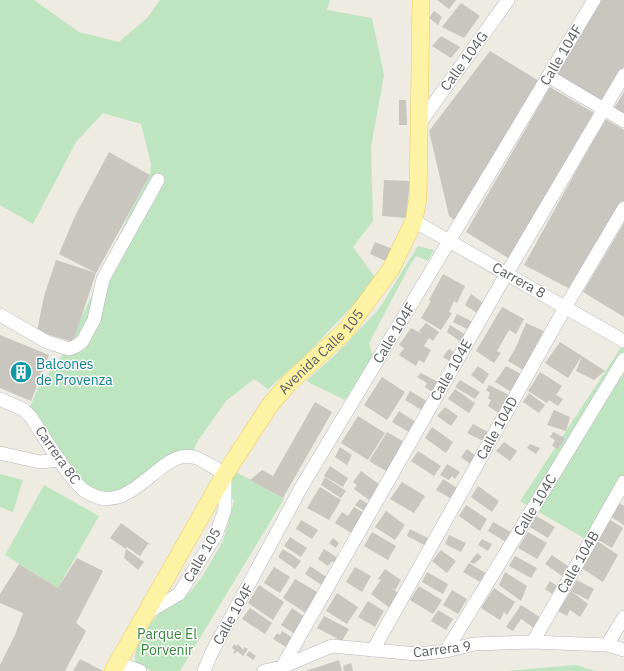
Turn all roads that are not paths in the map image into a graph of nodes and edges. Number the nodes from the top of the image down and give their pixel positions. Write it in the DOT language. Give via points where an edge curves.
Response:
graph roads {
  1 [pos="421,0"];
  2 [pos="508,0"];
  3 [pos="594,0"];
  4 [pos="624,75"];
  5 [pos="548,76"];
  6 [pos="603,109"];
  7 [pos="624,121"];
  8 [pos="420,123"];
  9 [pos="158,180"];
  10 [pos="624,208"];
  11 [pos="414,221"];
  12 [pos="449,240"];
  13 [pos="507,273"];
  14 [pos="566,306"];
  15 [pos="0,315"];
  16 [pos="624,341"];
  17 [pos="624,359"];
  18 [pos="0,399"];
  19 [pos="0,453"];
  20 [pos="60,460"];
  21 [pos="225,474"];
  22 [pos="624,482"];
  23 [pos="142,616"];
  24 [pos="624,617"];
  25 [pos="532,642"];
  26 [pos="607,646"];
  27 [pos="373,650"];
  28 [pos="624,650"];
  29 [pos="446,651"];
  30 [pos="115,666"];
  31 [pos="282,667"];
  32 [pos="140,671"];
  33 [pos="204,671"];
  34 [pos="264,671"];
  1 -- 8 [label="main road, Avenida Calle 105"];
  2 -- 8 [label="street, Calle 104G"];
  3 -- 5 [label="street, Calle 104F"];
  4 -- 6 [label="street, Calle 104E"];
  5 -- 6 [label="street"];
  5 -- 12 [label="street, Calle 104F"];
  6 -- 7 [label="street"];
  6 -- 13 [label="street, Calle 104E"];
  8 -- 11 [label="main road, Avenida Calle 105" via="418,198"];
  9 -- 15 [label="street" via="104,279 94,320 82,342 69,349 47,342"];
  10 -- 14 [label="street, Calle 104D"];
  11 -- 12 [label="street, Carrera 8"];
  11 -- 21 [label="main road, Avenida Calle 105" via="391,269 366,306 346,330 289,383"];
  12 -- 13 [label="street, Carrera 8"];
  12 -- 33 [label="street, Calle 104F" via="302,486"];
  13 -- 14 [label="street, Carrera 8"];
  13 -- 31 [label="street, Calle 104E"];
  14 -- 16 [label="street, Carrera 8"];
  14 -- 27 [label="street, Calle 104D"];
  17 -- 29 [label="street, Calle 104C"];
  18 -- 20 [label="street, Carrera 8C" via="24,410 31,417"];
  19 -- 20 [label="street" via="40,462"];
  20 -- 21 [label="street, Carrera 8C" via="84,491 102,499 126,494 180,458 192,456"];
  21 -- 23 [label="main road, Avenida Calle 105"];
  21 -- 23 [label="street, Calle 105" via="225,509 216,535 179,594"];
  22 -- 25 [label="street, Calle 104B"];
  23 -- 30 [label="main road, Avenida Calle 105"];
  24 -- 26 [label="street"];
  25 -- 26 [label="street, Carrera 9"];
  25 -- 29 [label="street, Carrera 9" via="474,644"];
  26 -- 28 [label="street, Carrera 9"];
  27 -- 29 [label="street, Carrera 9" via="417,654"];
  27 -- 31 [label="street, Carrera 9" via="332,646"];
  30 -- 32 [label="street"];
  31 -- 34 [label="street, Carrera 9"];
}
